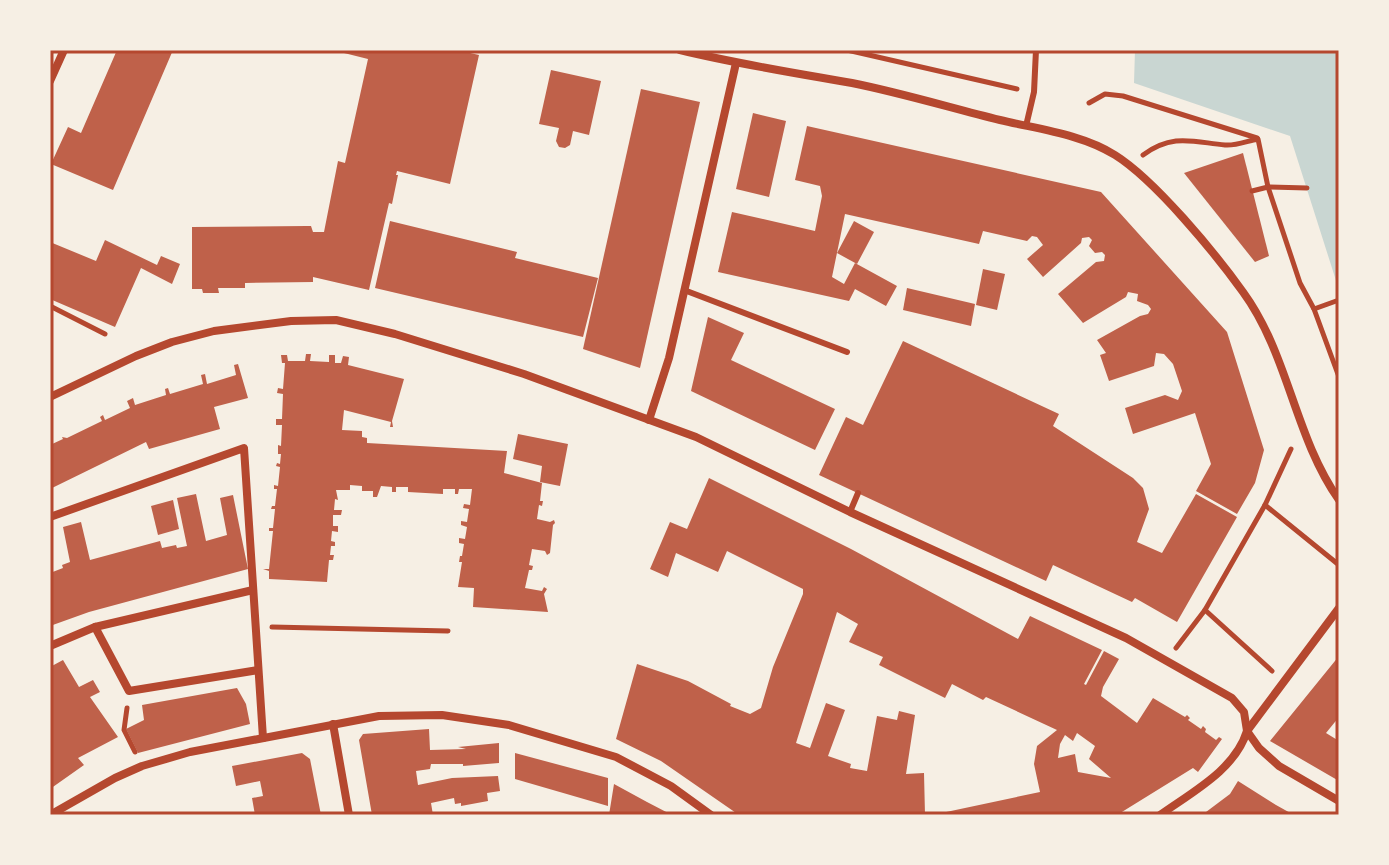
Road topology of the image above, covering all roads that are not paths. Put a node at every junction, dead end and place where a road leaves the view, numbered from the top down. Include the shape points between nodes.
1 (64, 50) edge
2 (680, 50) edge
3 (1036, 50) edge
4 (736, 63) junction
5 (50, 81) edge
6 (1026, 126) junction
7 (684, 290) junction
8 (847, 352) dead end
9 (50, 397) edge
10 (649, 420) junction
11 (858, 493) dead end
12 (1339, 500) edge
13 (850, 512) junction
14 (50, 517) edge
15 (253, 590) junction
16 (1339, 608) edge
17 (95, 627) junction
18 (50, 646) edge
19 (258, 670) junction
20 (333, 724) junction
21 (1247, 731) junction
22 (263, 738) junction
23 (1339, 801) edge
24 (50, 815) edge
25 (349, 815) edge
26 (711, 815) edge
27 (1160, 815) edge

1 - 5 street
2 - 4 street
3 - 6 lane
4 - 6 street via 856,84
4 - 7 street
6 - 12 street via 1093,145 1129,165 1243,292 1266,328 1303,432
7 - 8 lane
7 - 10 street
9 - 10 street via 172,342 214,331 336,320 510,370
10 - 13 street via 696,437
11 - 13 lane
13 - 21 street via 1126,638 1232,698 1244,712
14 - 15 street via 244,448
15 - 17 street
15 - 19 street
16 - 21 street
17 - 18 street
17 - 19 street via 129,691
19 - 22 street
20 - 22 street
20 - 25 street
20 - 26 street via 379,716 442,715 509,725 616,757
21 - 23 street via 1279,766
21 - 27 street via 1242,747 1215,776
22 - 24 street via 142,766

